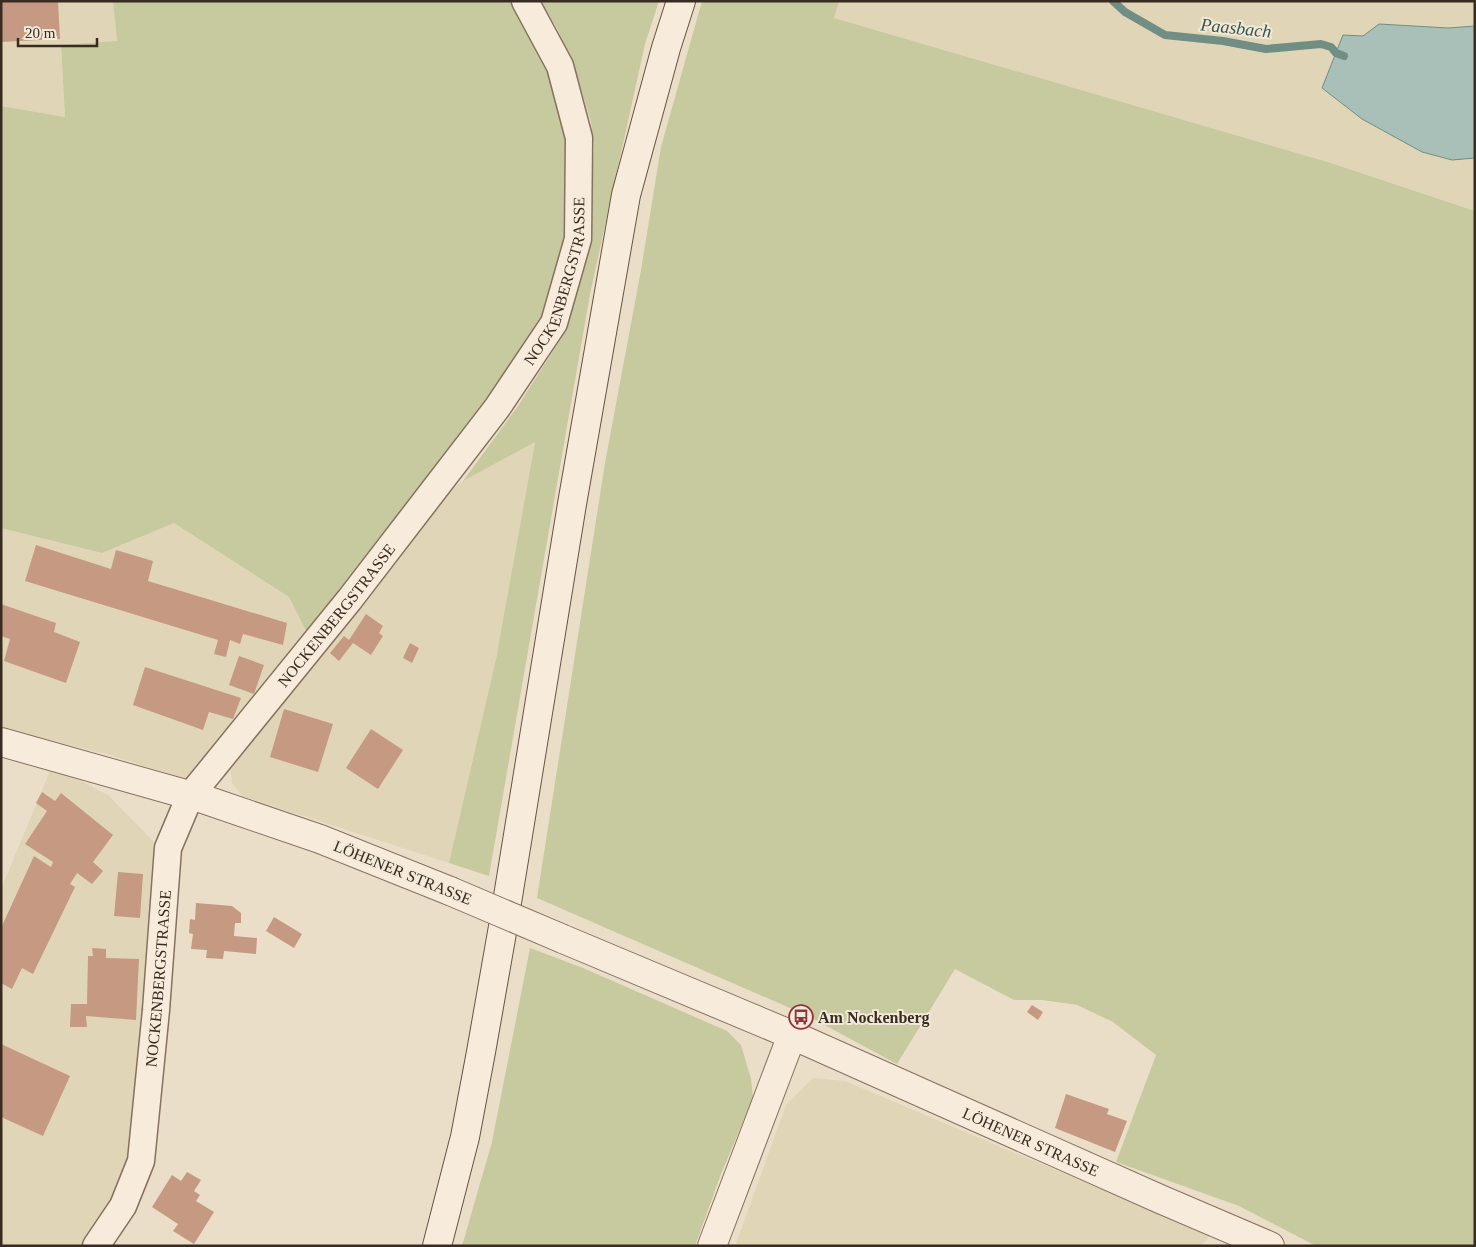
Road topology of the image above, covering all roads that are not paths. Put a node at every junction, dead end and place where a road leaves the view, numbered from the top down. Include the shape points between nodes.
1 (526, 1) edge
2 (682, 1) edge
3 (1, 742) edge
4 (190, 796) junction
5 (792, 1035) junction
6 (96, 1246) edge
7 (437, 1246) edge
8 (712, 1246) edge
9 (1270, 1246) edge

1 - 4 street, NOCKENBERGSTRASSE via 560,66 579,138 578,239 554,323 498,408 350,599
2 - 7 street via 626,195 493,987 465,1137
3 - 4 street, LÖHENER STRASSE
4 - 5 street, LÖHENER STRASSE, bridge via 320,839
4 - 6 street, NOCKENBERGSTRASSE via 168,848 141,1161 123,1206
5 - 8 street
5 - 9 street, LÖHENER STRASSE

